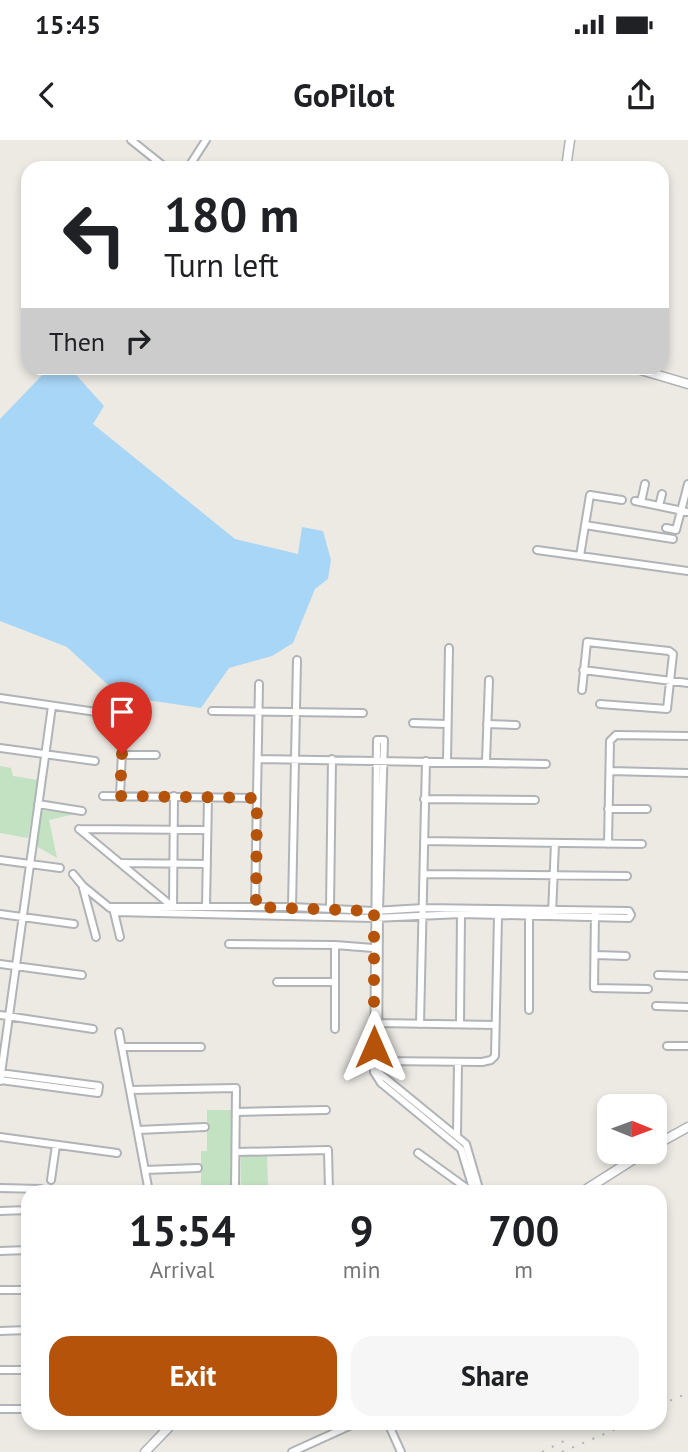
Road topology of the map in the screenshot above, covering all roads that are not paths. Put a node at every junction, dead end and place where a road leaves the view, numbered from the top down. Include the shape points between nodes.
1 (131, 140) edge
2 (206, 140) edge
3 (570, 140) edge
4 (157, 161) edge
5 (192, 161) edge
6 (567, 161) edge
7 (658, 375) edge
8 (688, 384) edge
9 (645, 484) dead end
10 (688, 484) edge
11 (662, 494) dead end
12 (622, 500) dead end
13 (660, 506) junction
14 (685, 511) edge
15 (585, 525) junction
16 (666, 528) dead end
17 (673, 539) dead end
18 (537, 550) dead end
19 (580, 556) junction
20 (688, 571) edge
21 (449, 648) dead end
22 (297, 660) dead end
23 (583, 670) junction
24 (489, 680) dead end
25 (671, 681) junction
26 (688, 683) edge
27 (259, 684) dead end
28 (582, 690) dead end
29 (0, 698) edge
30 (600, 704) dead end
31 (52, 706) junction
32 (212, 711) dead end
33 (258, 711) junction
34 (296, 712) junction
35 (363, 713) dead end
36 (110, 715) dead end
37 (413, 723) dead end
38 (447, 724) junction
39 (487, 724) junction
40 (516, 725) dead end
41 (123, 727) dead end
42 (688, 736) edge
43 (0, 748) edge
44 (46, 754) junction
45 (122, 754) junction
46 (156, 755) dead end
47 (258, 759) junction
48 (380, 759) junction
49 (295, 760) junction
50 (332, 760) junction
51 (95, 761) dead end
52 (426, 761) junction
53 (447, 761) junction
54 (486, 761) junction
55 (547, 764) dead end
56 (610, 771) junction
57 (688, 773) edge
58 (103, 796) dead end
59 (120, 796) junction
60 (174, 796) junction
61 (208, 796) junction
62 (257, 798) junction
63 (424, 799) junction
64 (535, 800) dead end
65 (38, 804) junction
66 (608, 808) junction
67 (647, 809) dead end
68 (82, 811) dead end
69 (174, 830) junction
70 (207, 830) junction
71 (424, 841) junction
72 (555, 843) junction
73 (608, 844) junction
74 (642, 844) dead end
75 (0, 860) edge
76 (120, 863) junction
77 (174, 863) junction
78 (30, 864) junction
79 (207, 864) junction
80 (60, 867) dead end
81 (73, 874) dead end
82 (424, 874) junction
83 (553, 876) junction
84 (627, 876) dead end
85 (83, 886) junction
86 (173, 907) junction
87 (206, 907) junction
88 (256, 907) junction
89 (292, 907) junction
90 (331, 908) junction
91 (112, 910) junction
92 (423, 911) junction
93 (0, 914) edge
94 (377, 914) junction
95 (461, 914) junction
96 (552, 914) junction
97 (498, 916) junction
98 (529, 916) junction
99 (23, 917) junction
100 (74, 924) dead end
101 (96, 937) dead end
102 (120, 937) dead end
103 (229, 944) dead end
104 (335, 945) junction
105 (373, 948) junction
106 (596, 955) junction
107 (626, 956) dead end
108 (0, 964) edge
109 (16, 966) junction
110 (82, 975) dead end
111 (658, 975) dead end
112 (688, 976) edge
113 (276, 982) dead end
114 (335, 982) junction
115 (648, 989) dead end
116 (656, 1006) dead end
117 (688, 1007) edge
118 (529, 1010) dead end
119 (0, 1015) edge
120 (9, 1016) junction
121 (378, 1023) junction
122 (420, 1024) junction
123 (460, 1024) junction
124 (495, 1025) junction
125 (93, 1028) dead end
126 (335, 1029) dead end
127 (119, 1032) dead end
128 (667, 1046) dead end
129 (688, 1046) edge
130 (122, 1047) junction
131 (201, 1047) dead end
132 (378, 1061) junction
133 (458, 1062) junction
134 (0, 1078) edge
135 (130, 1090) junction
136 (326, 1110) dead end
137 (236, 1112) junction
138 (688, 1126) edge
139 (205, 1127) dead end
140 (138, 1130) junction
141 (457, 1134) junction
142 (0, 1137) edge
143 (667, 1138) edge
144 (56, 1145) junction
145 (237, 1152) junction
146 (117, 1153) dead end
147 (418, 1153) dead end
148 (626, 1164) edge
149 (198, 1168) dead end
150 (145, 1170) junction
151 (51, 1180) dead end
152 (148, 1185) edge
153 (235, 1185) edge
154 (329, 1185) edge
155 (465, 1185) edge
156 (473, 1185) edge
157 (474, 1185) edge
158 (593, 1185) edge
159 (0, 1188) edge
160 (21, 1189) edge
161 (21, 1210) edge
162 (0, 1211) edge
163 (21, 1250) edge
164 (0, 1251) edge
165 (0, 1290) edge
166 (21, 1290) edge
167 (21, 1330) edge
168 (0, 1331) edge
169 (0, 1370) edge
170 (21, 1370) edge
171 (0, 1409) edge
172 (21, 1409) edge
173 (166, 1430) edge
174 (341, 1430) edge
175 (390, 1430) edge
176 (145, 1452) edge
177 (292, 1452) edge
178 (401, 1452) edge

1 - 4 street
2 - 5 street
3 - 6 main road
7 - 8 main road
9 - 13 street via 638,501
10 - 14 street
11 - 13 street
12 - 15 street via 590,495
13 - 14 street
14 - 16 street via 677,530
15 - 17 street
15 - 19 street
18 - 19 street
19 - 20 street
21 - 38 street
22 - 34 street
23 - 25 street
23 - 25 street via 587,642 630,646 671,652
23 - 28 street
24 - 39 street
25 - 26 street
25 - 30 street via 664,710
27 - 33 street
29 - 31 street
31 - 36 street
31 - 44 street
32 - 33 street
33 - 34 street
33 - 47 street
34 - 35 street
34 - 49 street
37 - 38 street
38 - 53 street
39 - 40 street
39 - 54 street
41 - 45 street
42 - 56 street via 616,735 610,741
43 - 44 street
44 - 51 street
44 - 65 street
45 - 46 street
45 - 59 street
47 - 49 street
47 - 62 street
48 - 50 street
48 - 52 street
48 - 94 street
49 - 50 street
49 - 89 street
50 - 90 street
52 - 53 street
52 - 63 street
53 - 54 street
54 - 55 street
56 - 57 street
56 - 66 street
58 - 59 street
59 - 60 street
60 - 61 street
60 - 69 street
61 - 62 street
61 - 70 street
62 - 88 street
63 - 64 street
63 - 71 street
65 - 68 street
65 - 78 street
66 - 67 street
66 - 73 street
69 - 70 street
69 - 76 street via 79,829
69 - 77 street
70 - 79 street
71 - 72 street
71 - 82 street
72 - 73 street
72 - 83 street
73 - 74 street
75 - 78 street
76 - 77 street
76 - 86 street
77 - 79 street
77 - 86 street
78 - 80 street
78 - 99 street
79 - 87 street
81 - 85 street
82 - 83 street
82 - 92 street
83 - 84 street
83 - 96 street
85 - 91 street
85 - 101 street
86 - 87 street
86 - 91 street
87 - 88 street
88 - 89 street
89 - 90 street
90 - 94 street
91 - 94 street
91 - 102 street
92 - 94 street
92 - 95 street
92 - 96 street
92 - 122 street
93 - 99 street
94 - 105 street
94 - 121 street
95 - 97 street
95 - 123 street
96 - 98 street
96 - 106 street via 595,914
97 - 98 street
97 - 124 street
98 - 118 street
99 - 100 street
99 - 109 street
103 - 104 street
104 - 105 street
104 - 114 street
105 - 156 street via 375,1077 461,1149
106 - 107 street
106 - 115 street via 594,988
108 - 109 street
109 - 110 street
109 - 120 street
111 - 112 street
113 - 114 street
114 - 126 street
116 - 117 street
119 - 120 street
120 - 125 street
120 - 134 street
121 - 122 street
121 - 132 street
122 - 123 street
123 - 124 street
124 - 133 street via 495,1056
127 - 130 street
128 - 129 street
130 - 131 street
130 - 135 street
132 - 133 street
132 - 141 street via 378,1072
133 - 141 street
134 - 134 street via 99,1086 98,1093
135 - 137 street via 236,1088
135 - 140 street
136 - 137 street
137 - 145 street
138 - 143 main road
139 - 140 street
140 - 150 street
141 - 157 street via 466,1144
142 - 144 street
144 - 146 street
144 - 151 street
145 - 153 street
145 - 154 street via 328,1150
147 - 155 street
148 - 158 main road
149 - 150 street
150 - 152 street
159 - 160 street
161 - 162 street
163 - 164 street
165 - 166 street
167 - 168 street
169 - 170 street
171 - 172 street
173 - 176 main road
174 - 177 street
175 - 178 street

